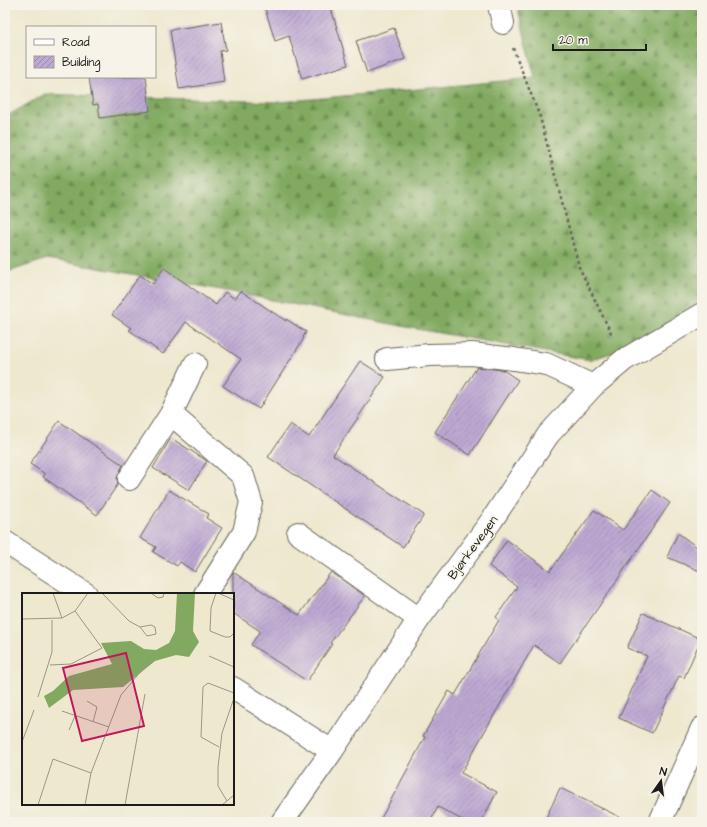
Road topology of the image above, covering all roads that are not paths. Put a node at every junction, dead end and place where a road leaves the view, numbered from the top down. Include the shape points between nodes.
1 (702, 314) edge
2 (387, 360) dead end
3 (195, 364) dead end
4 (593, 386) junction
5 (170, 414) junction
6 (129, 480) dead end
7 (298, 533) dead end
8 (5, 542) edge
9 (84, 593) edge
10 (206, 593) edge
11 (420, 619) junction
12 (234, 689) edge
13 (702, 728) edge
14 (332, 751) junction
15 (282, 822) edge
16 (660, 822) edge

1 - 4 street, Bjørkevegen via 624,360
2 - 4 street via 429,355 472,354 507,358 546,364
3 - 5 street
4 - 11 street, Bjørkevegen via 548,435 492,520
5 - 6 street
5 - 10 street via 243,476 251,502 244,532
7 - 11 street
8 - 9 street
11 - 14 street, Bjørkevegen
12 - 14 street
13 - 16 street
14 - 15 street, Bjørkevegen

